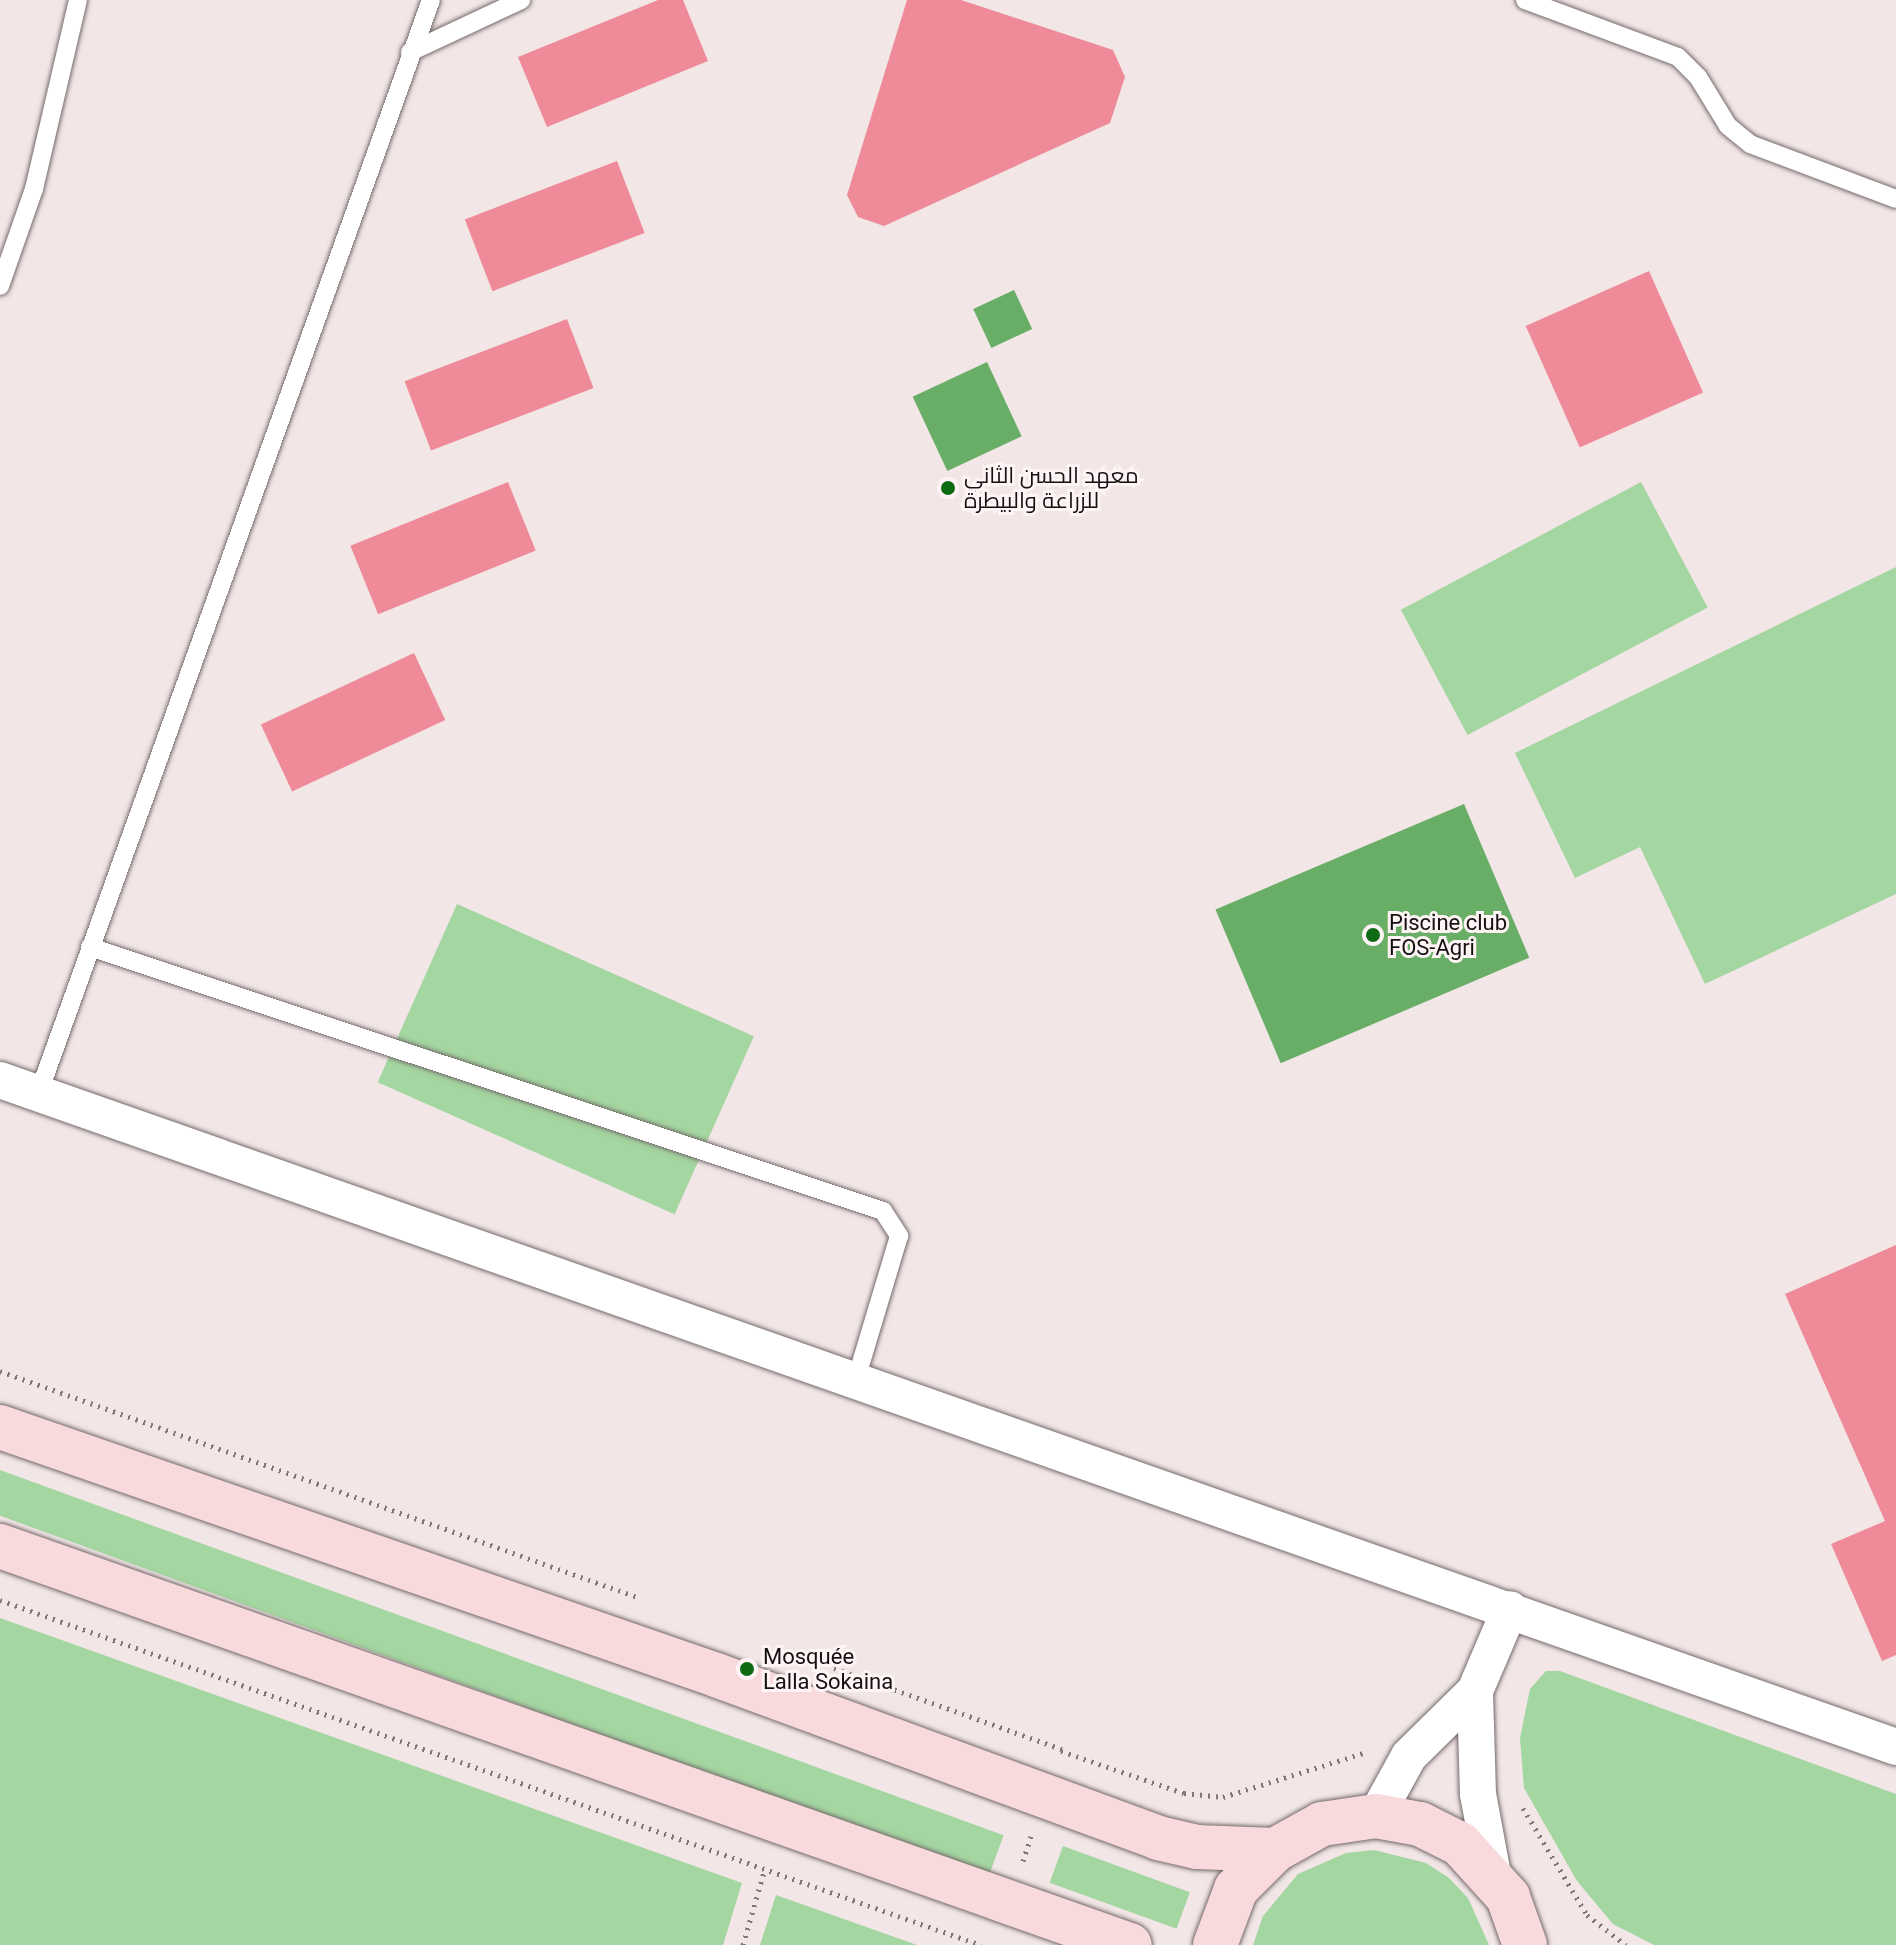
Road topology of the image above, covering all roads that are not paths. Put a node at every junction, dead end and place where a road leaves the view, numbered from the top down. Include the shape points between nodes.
1 (78, 0) edge
2 (431, 0) edge
3 (521, 0) edge
4 (1525, 0) edge
5 (410, 52) junction
6 (1896, 199) edge
7 (0, 286) edge
8 (90, 947) junction
9 (0, 1080) edge
10 (38, 1095) junction
11 (856, 1379) junction
12 (0, 1427) edge
13 (0, 1546) edge
14 (1510, 1609) junction
15 (1475, 1691) junction
16 (1896, 1747) edge
17 (1376, 1816) junction
18 (1275, 1850) junction
19 (1493, 1875) junction
20 (1070, 1932) edge
21 (1130, 1945) edge
22 (1215, 1945) edge
23 (1525, 1945) edge

1 - 7 lane via 34,189
2 - 5 lane
3 - 5 lane
4 - 6 lane via 1678,57 1698,77 1728,126 1750,144
5 - 8 lane
8 - 10 lane
8 - 11 lane via 883,1211 899,1236
9 - 10 street
10 - 11 street
11 - 14 street
12 - 18 main road via 716,1675 1118,1825 1197,1847
13 - 20 main road
14 - 15 street
14 - 16 street
15 - 17 street via 1409,1756
15 - 19 street via 1478,1794
17 - 18 main road via 1322,1824
17 - 19 main road via 1420,1824 1460,1844
18 - 22 main road via 1236,1889
19 - 23 main road via 1519,1921
20 - 21 main road

